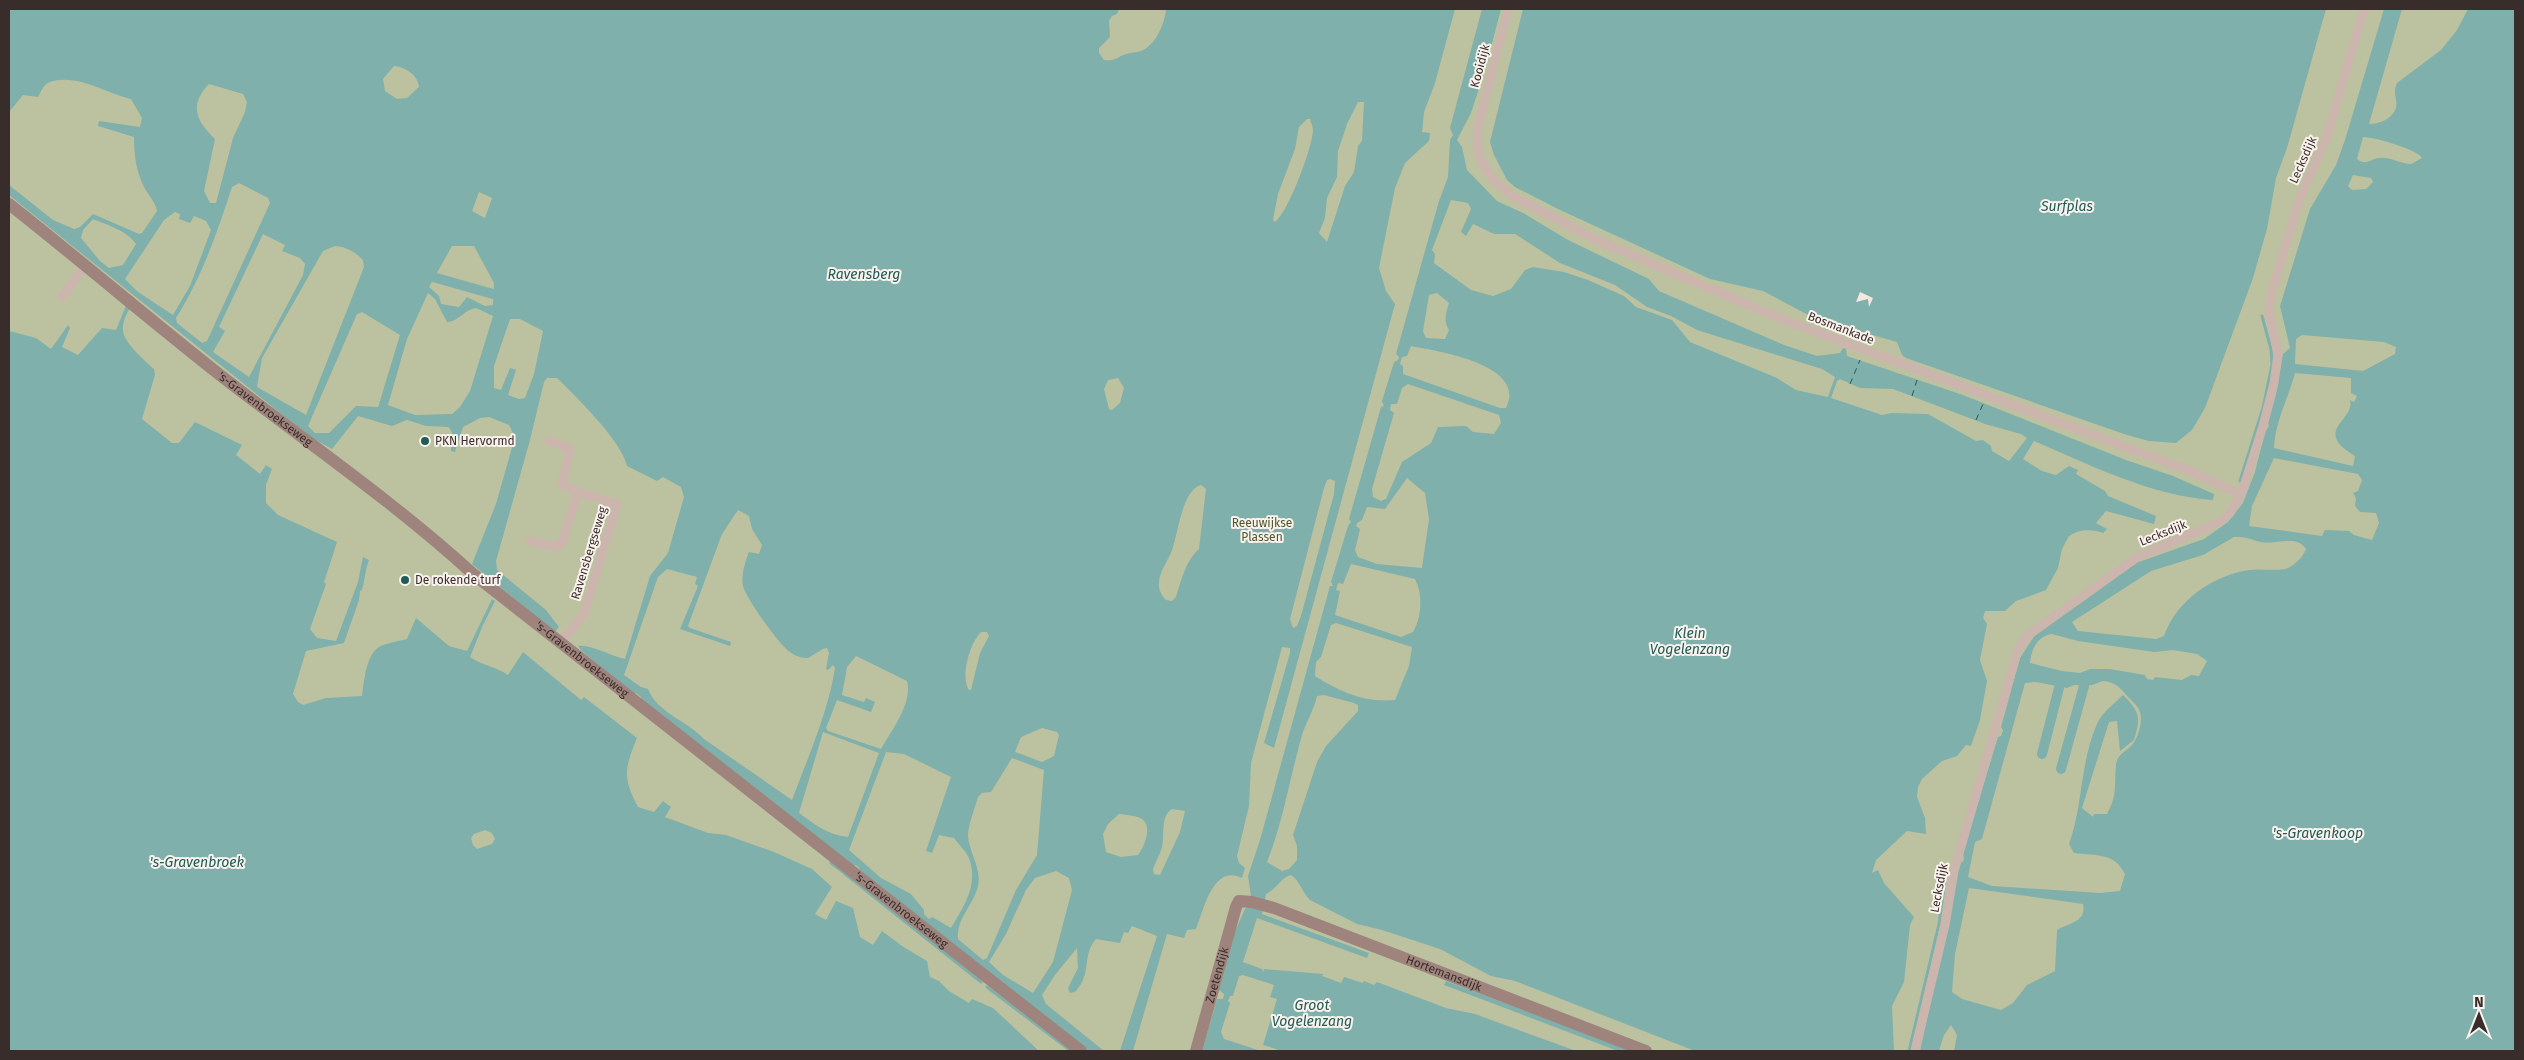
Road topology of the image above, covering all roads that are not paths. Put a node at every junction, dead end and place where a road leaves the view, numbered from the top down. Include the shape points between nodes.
1 (1508, 9) edge
2 (2364, 9) edge
3 (1477, 130) joint
4 (9, 204) edge
5 (85, 266) junction
6 (62, 297) dead end
7 (549, 441) dead end
8 (578, 492) junction
9 (2241, 495) junction
10 (530, 541) dead end
11 (561, 642) junction
12 (1250, 902) joint
13 (1081, 1051) edge
14 (1196, 1051) edge
15 (1646, 1051) edge
16 (1915, 1051) edge

1 - 3 street, Kooidijk
2 - 9 street, Lecksdijk via 2326,139 2299,200 2271,294 2269,312 2278,346 2278,362 2263,426
3 - 9 street, Bosmankade via 1478,151 1495,182 1514,197 1599,241 1810,330 2193,472
4 - 5 street, 's-Gravenbroekseweg
5 - 6 street
5 - 11 street, 's-Gravenbroekseweg via 220,374 368,485 472,573
7 - 8 street, Ravensbergseweg via 570,449 562,484
8 - 10 street via 562,542 557,547
8 - 11 street, Ravensbergseweg via 617,504 584,614
9 - 16 street, Lecksdijk via 2221,521 2136,558 2027,636 2018,649 1954,871
11 - 13 street, 's-Gravenbroekseweg
12 - 14 street, Zoetendijk
12 - 15 street, Hortemansdijk

